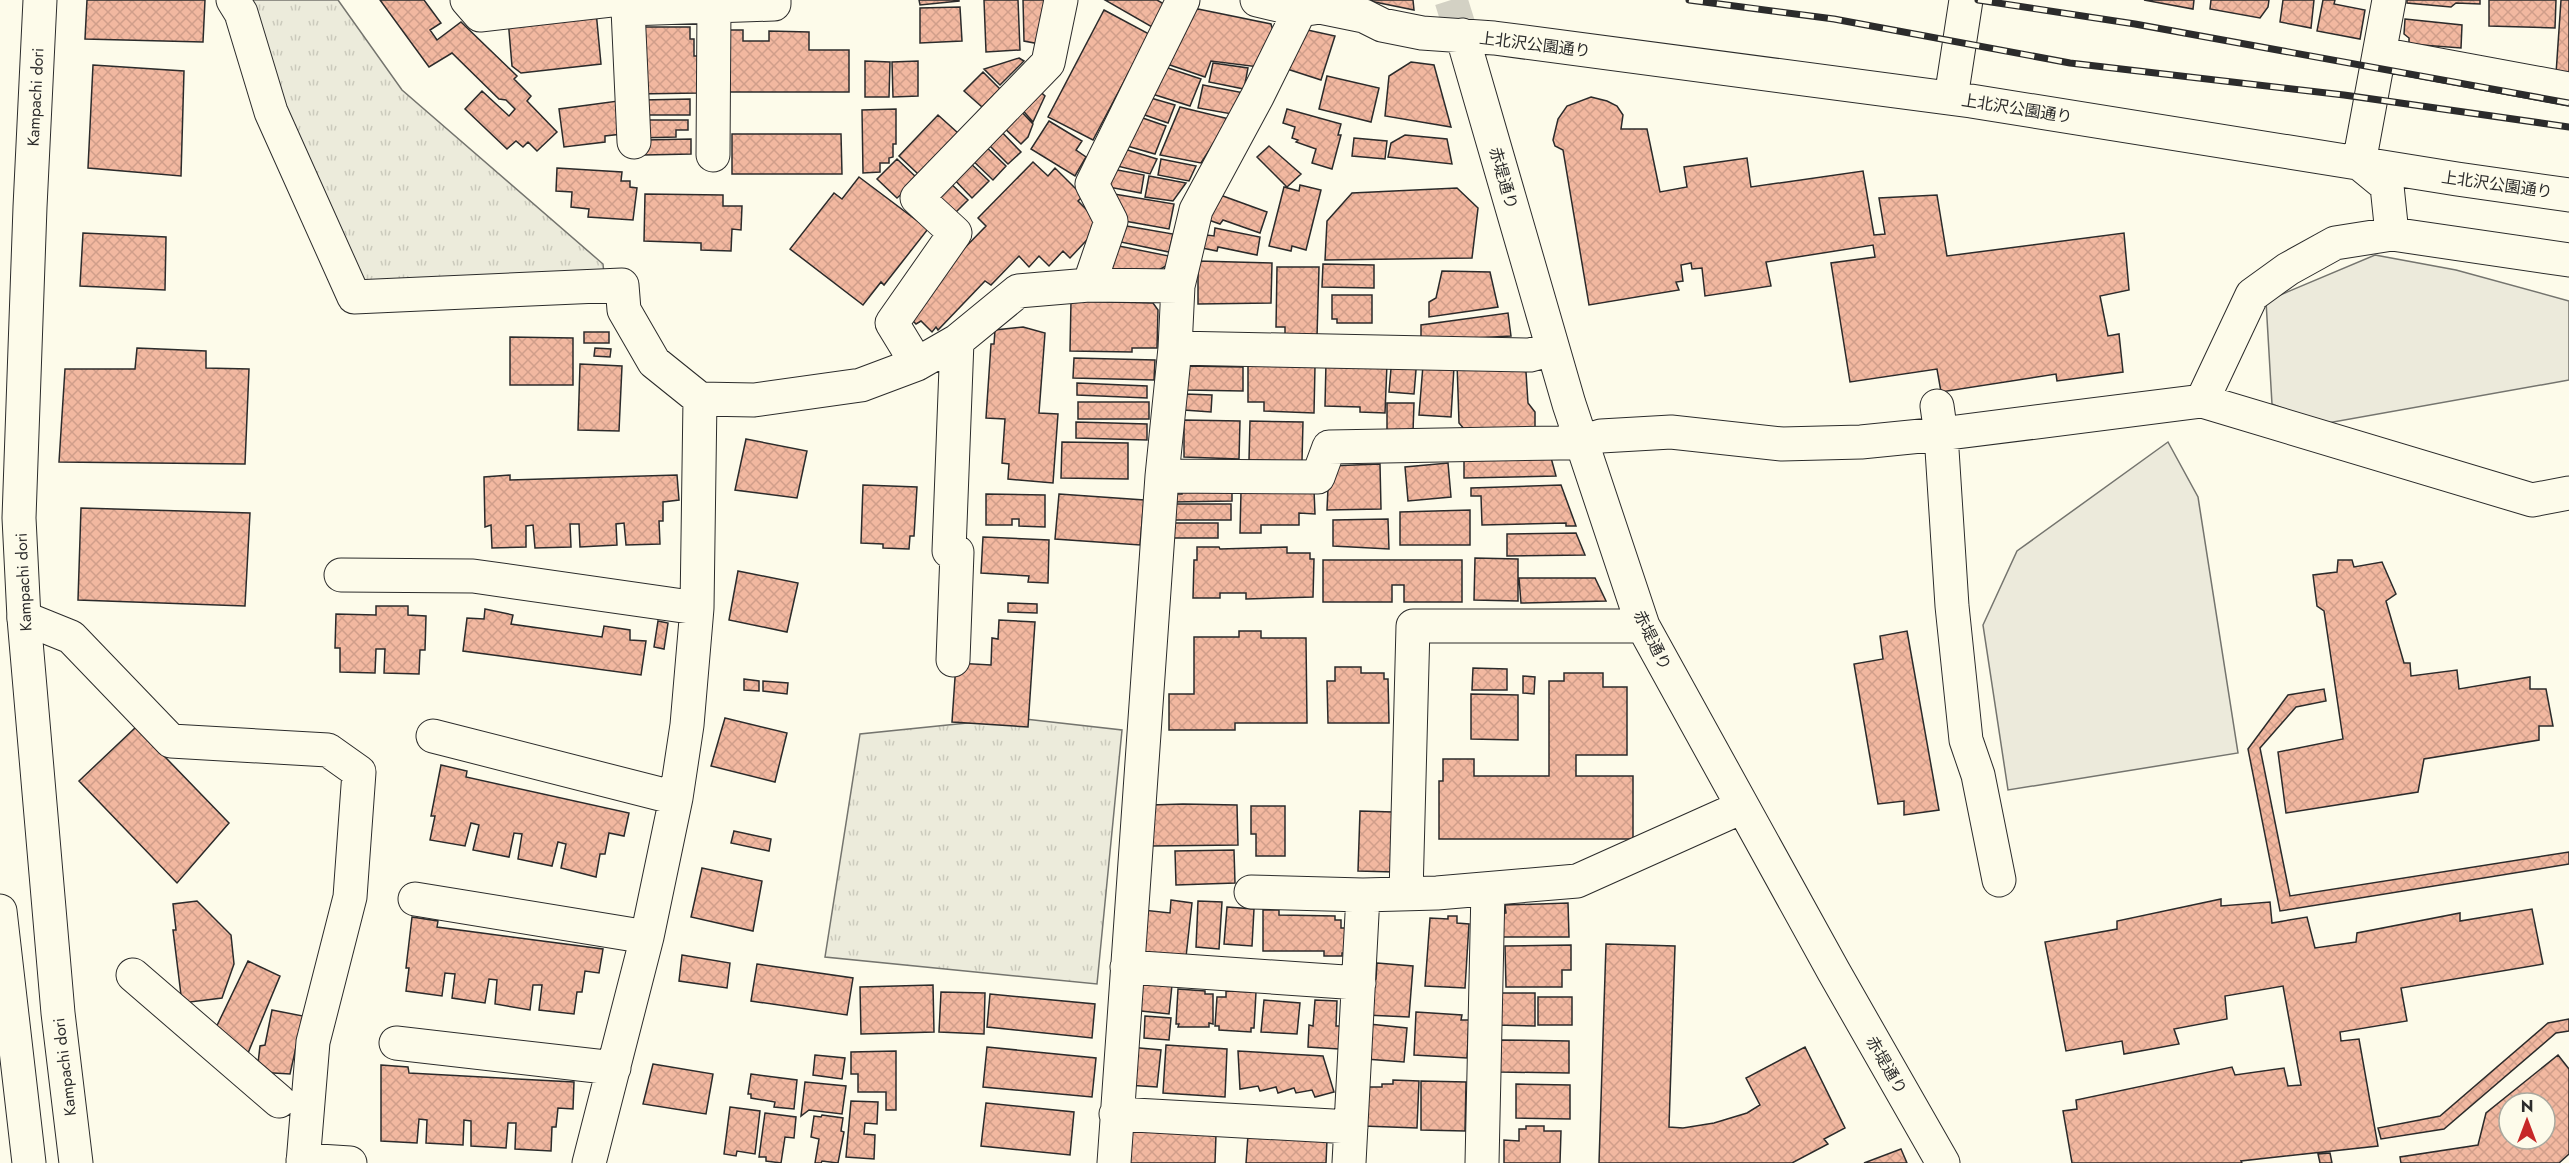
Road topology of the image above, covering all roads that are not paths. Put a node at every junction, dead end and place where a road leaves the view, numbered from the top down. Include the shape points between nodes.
1 (40, 0) edge
2 (233, 0) edge
3 (467, 0) edge
4 (774, 0) edge
5 (1060, 0) edge
6 (1183, 0) edge
7 (1257, 0) edge
8 (1966, 0) edge
9 (2388, 0) edge
10 (622, 3) edge
11 (714, 6) junction
12 (1300, 10) junction
13 (1462, 35) junction
14 (2380, 54) junction
15 (2569, 89) edge
16 (1951, 98) junction
17 (634, 142) dead end
18 (713, 155) dead end
19 (2360, 163) junction
20 (2569, 195) edge
21 (2392, 234) junction
22 (2569, 260) edge
23 (1089, 285) junction
24 (1178, 286) junction
25 (957, 341) junction
26 (1175, 348) junction
27 (1552, 349) junction
28 (917, 364) junction
29 (700, 399) junction
30 (2202, 401) junction
31 (1939, 420) junction
32 (1582, 442) junction
33 (1162, 476) junction
34 (2569, 493) edge
35 (341, 575) dead end
36 (697, 608) junction
37 (24, 618) junction
38 (1643, 626) junction
39 (953, 660) dead end
40 (433, 736) dead end
41 (676, 798) junction
42 (1742, 807) junction
43 (1999, 880) dead end
44 (1488, 889) junction
45 (1251, 892) dead end
46 (1406, 894) junction
47 (1363, 896) junction
48 (415, 899) dead end
49 (0, 911) edge
50 (647, 937) junction
51 (1127, 966) junction
52 (133, 975) dead end
53 (1359, 983) junction
54 (396, 1042) dead end
55 (614, 1068) junction
56 (279, 1101) dead end
57 (1116, 1114) junction
58 (1351, 1127) junction
59 (303, 1162) edge
60 (29, 1163) edge
61 (76, 1163) edge
62 (350, 1163) edge
63 (589, 1163) edge
64 (1114, 1163) edge
65 (1349, 1163) edge
66 (1482, 1163) edge
67 (1943, 1163) edge

1 - 37 street, Kampachi dori via 19,518
2 - 29 street via 241,14 271,112 354,297 622,285 624,310 654,362
3 - 10 street via 480,15
4 - 11 street via 774,4
5 - 28 street via 1048,63 917,198 955,233 892,324
6 - 23 street via 1092,183 1112,221
7 - 12 street, 上北沢公園通り
8 - 16 street
9 - 14 street
10 - 11 street
10 - 17 street
11 - 18 street
12 - 13 street, 上北沢公園通り via 1320,7 1422,33
12 - 24 street via 1196,210
13 - 16 street, 上北沢公園通り
13 - 27 street, 赤堤通り
14 - 15 street
14 - 19 street
16 - 19 street, 上北沢公園通り
19 - 20 street, 上北沢公園通り
19 - 21 street via 2387,186
21 - 22 street
21 - 30 street via 2335,243 2252,295
23 - 24 street
23 - 25 street via 1018,291
24 - 26 street
25 - 28 street
25 - 39 street via 949,551 957,552
26 - 27 street via 1530,355
26 - 33 street
27 - 32 street, 赤堤通り
28 - 29 street via 861,385 754,400
29 - 36 street
30 - 31 street
30 - 34 street via 2532,500
31 - 32 street via 1861,442 1782,444 1671,432 1601,436
31 - 43 street via 1966,740 1978,775
32 - 33 street via 1329,447 1318,477
32 - 38 street, 赤堤通り
33 - 51 street
35 - 36 street via 473,576
36 - 41 street
37 - 59 street via 71,637 171,741 328,750 359,772 350,897 313,1042
37 - 61 street, Kampachi dori via 58,1013
38 - 42 street, 赤堤通り
38 - 46 street via 1413,626
40 - 41 street
41 - 50 street
42 - 44 street via 1577,881
42 - 67 street, 赤堤通り
44 - 46 street
44 - 66 street
45 - 47 street
46 - 47 street
47 - 53 street
48 - 50 street
49 - 60 street
50 - 55 street
51 - 53 street
51 - 57 street
52 - 56 street
53 - 58 street
54 - 55 street
55 - 63 street
57 - 58 street
57 - 64 street
58 - 65 street
59 - 62 street

